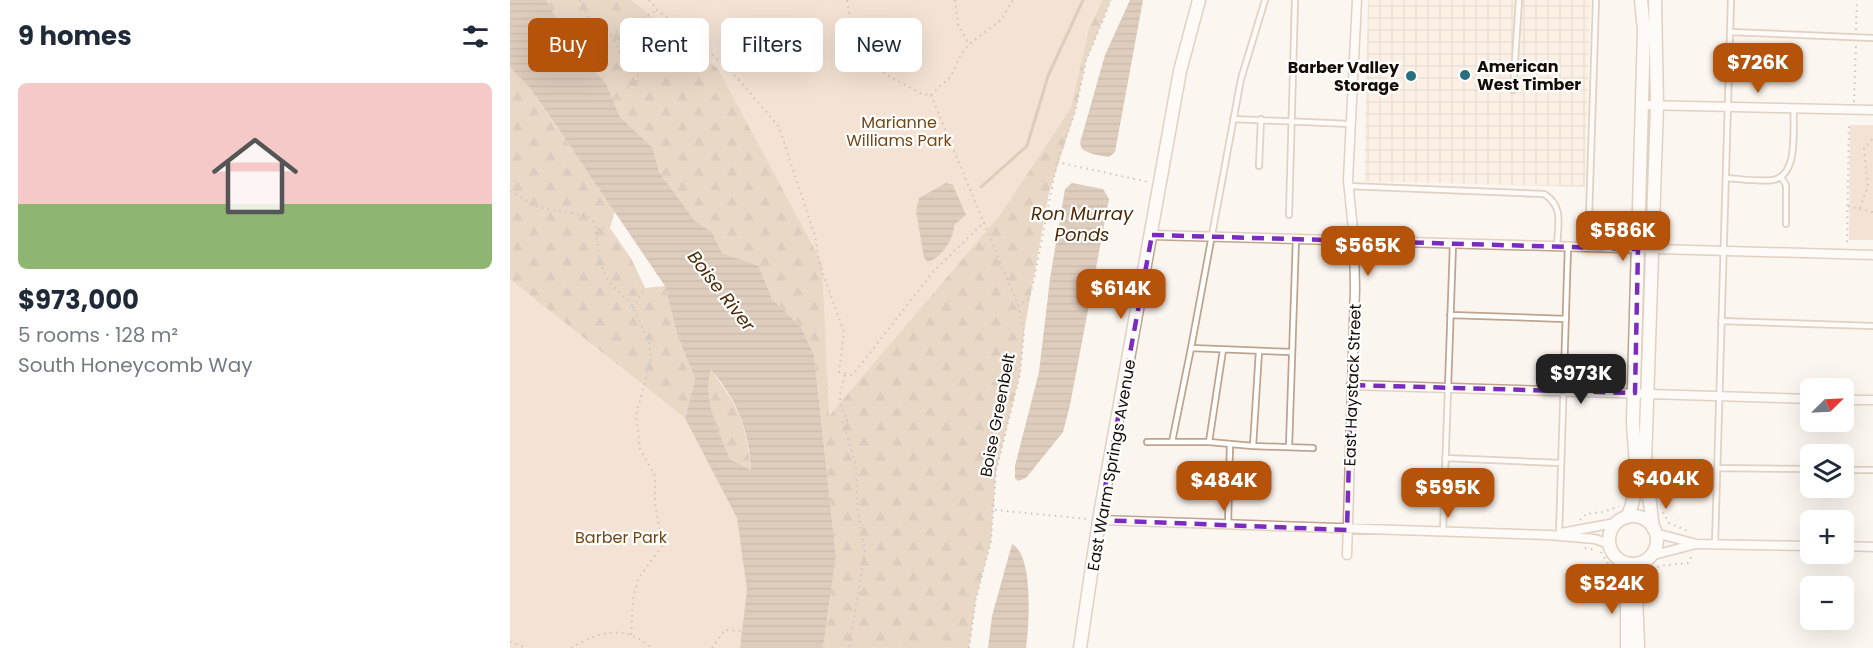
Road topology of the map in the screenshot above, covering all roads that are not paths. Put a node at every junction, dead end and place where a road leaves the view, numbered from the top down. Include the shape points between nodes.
1 (1199, 0) edge
2 (1264, 0) edge
3 (1294, 0) edge
4 (1357, 0) edge
5 (1519, 0) edge
6 (1596, 0) edge
7 (1641, 0) edge
8 (1655, 0) edge
9 (1731, 0) edge
10 (1730, 32) junction
11 (1873, 38) edge
12 (1513, 90) dead end
13 (1642, 105) junction
14 (1657, 105) junction
15 (1728, 107) junction
16 (1794, 108) junction
17 (1873, 110) edge
18 (1233, 119) junction
19 (1261, 119) junction
20 (1292, 120) junction
21 (1350, 124) junction
22 (1259, 166) dead end
23 (1781, 177) junction
24 (1726, 178) junction
25 (1348, 186) junction
26 (1289, 215) dead end
27 (1786, 224) dead end
28 (1152, 235) junction
29 (1210, 236) junction
30 (1296, 238) junction
31 (1354, 239) junction
32 (1453, 243) junction
33 (1557, 246) junction
34 (1568, 246) junction
35 (1588, 247) junction
36 (1638, 249) junction
37 (1651, 249) junction
38 (1724, 251) junction
39 (1873, 255) edge
40 (1450, 315) junction
41 (1566, 319) junction
42 (1721, 321) junction
43 (1873, 326) edge
44 (1191, 348) junction
45 (1223, 350) junction
46 (1259, 351) junction
47 (1292, 352) junction
48 (1351, 385) junction
49 (1448, 388) junction
50 (1563, 391) junction
51 (1641, 394) junction
52 (1719, 397) junction
53 (1800, 399) edge
54 (1854, 400) edge
55 (1873, 400) edge
56 (1147, 442) dead end
57 (1172, 442) junction
58 (1209, 442) junction
59 (1230, 444) junction
60 (1253, 446) junction
61 (1289, 447) junction
62 (1313, 448) dead end
63 (1445, 458) junction
64 (1561, 463) junction
65 (1717, 468) junction
66 (1800, 469) edge
67 (1854, 470) edge
68 (1873, 470) edge
69 (1627, 517) junction
70 (1099, 520) junction
71 (1615, 524) junction
72 (1228, 525) junction
73 (1347, 530) junction
74 (1654, 530) junction
75 (1443, 532) junction
76 (1559, 534) junction
77 (1549, 535) junction
78 (1609, 543) junction
79 (1697, 544) junction
80 (1715, 544) junction
81 (1800, 546) edge
82 (1854, 546) edge
83 (1873, 547) edge
84 (1347, 555) dead end
85 (1647, 559) junction
86 (1621, 561) junction
87 (1080, 648) edge
88 (1627, 648) edge
89 (1638, 648) edge

1 - 28 street, East Warm Springs Avenue via 1180,71
2 - 18 lane
3 - 20 lane
4 - 21 street, East Haystack Street
5 - 12 lane
6 - 35 lane
7 - 13 street
8 - 14 street
9 - 10 lane
10 - 11 lane
10 - 15 lane
13 - 14 street
13 - 36 street
14 - 15 street
14 - 37 street
15 - 16 street
15 - 24 lane
16 - 17 street
16 - 23 lane via 1791,163
18 - 19 lane
18 - 29 lane
19 - 20 lane
19 - 22 lane
20 - 21 lane
20 - 26 lane
21 - 25 street, East Haystack Street
23 - 24 lane
23 - 27 lane via 1786,185
24 - 38 lane
25 - 31 street, East Haystack Street
25 - 33 lane via 1544,194 1554,200 1559,210
28 - 29 street
28 - 70 street, East Warm Springs Avenue
29 - 30 street
29 - 44 lane
30 - 31 street
30 - 47 lane
31 - 32 street
31 - 48 street, East Haystack Street
32 - 33 street
32 - 40 lane
33 - 34 street
34 - 35 street
34 - 41 lane
35 - 36 street
36 - 37 street
36 - 51 street
37 - 38 street
37 - 51 street
38 - 39 street
38 - 42 lane
40 - 41 lane
40 - 49 lane
41 - 50 lane
42 - 43 lane
42 - 52 lane
44 - 45 lane
44 - 57 lane
45 - 46 lane
45 - 58 lane
46 - 47 lane
46 - 60 lane
47 - 61 lane
48 - 49 street
48 - 73 street, East Haystack Street
49 - 50 street
49 - 63 lane
50 - 51 street
50 - 64 lane
51 - 52 street
51 - 69 street via 1635,495
51 - 74 street
52 - 53 street
52 - 65 lane
54 - 55 street
56 - 57 lane
57 - 58 lane
58 - 59 lane
59 - 60 lane
59 - 72 lane
60 - 61 lane
61 - 62 lane
63 - 64 lane
63 - 75 lane
64 - 76 lane
65 - 66 lane
65 - 80 lane
67 - 68 lane
69 - 71 street
69 - 74 street via 1640,517
70 - 72 street
70 - 87 street, East Warm Springs Avenue
71 - 76 street
71 - 78 street
72 - 73 street
73 - 75 street
73 - 84 street, East Haystack Street
74 - 79 street
74 - 85 street via 1656,545
75 - 77 street
76 - 77 street
77 - 78 street
78 - 86 street
79 - 80 street
79 - 85 street
80 - 81 street
82 - 83 street
85 - 86 street via 1636,564
85 - 89 street via 1637,577
86 - 88 street via 1627,601

